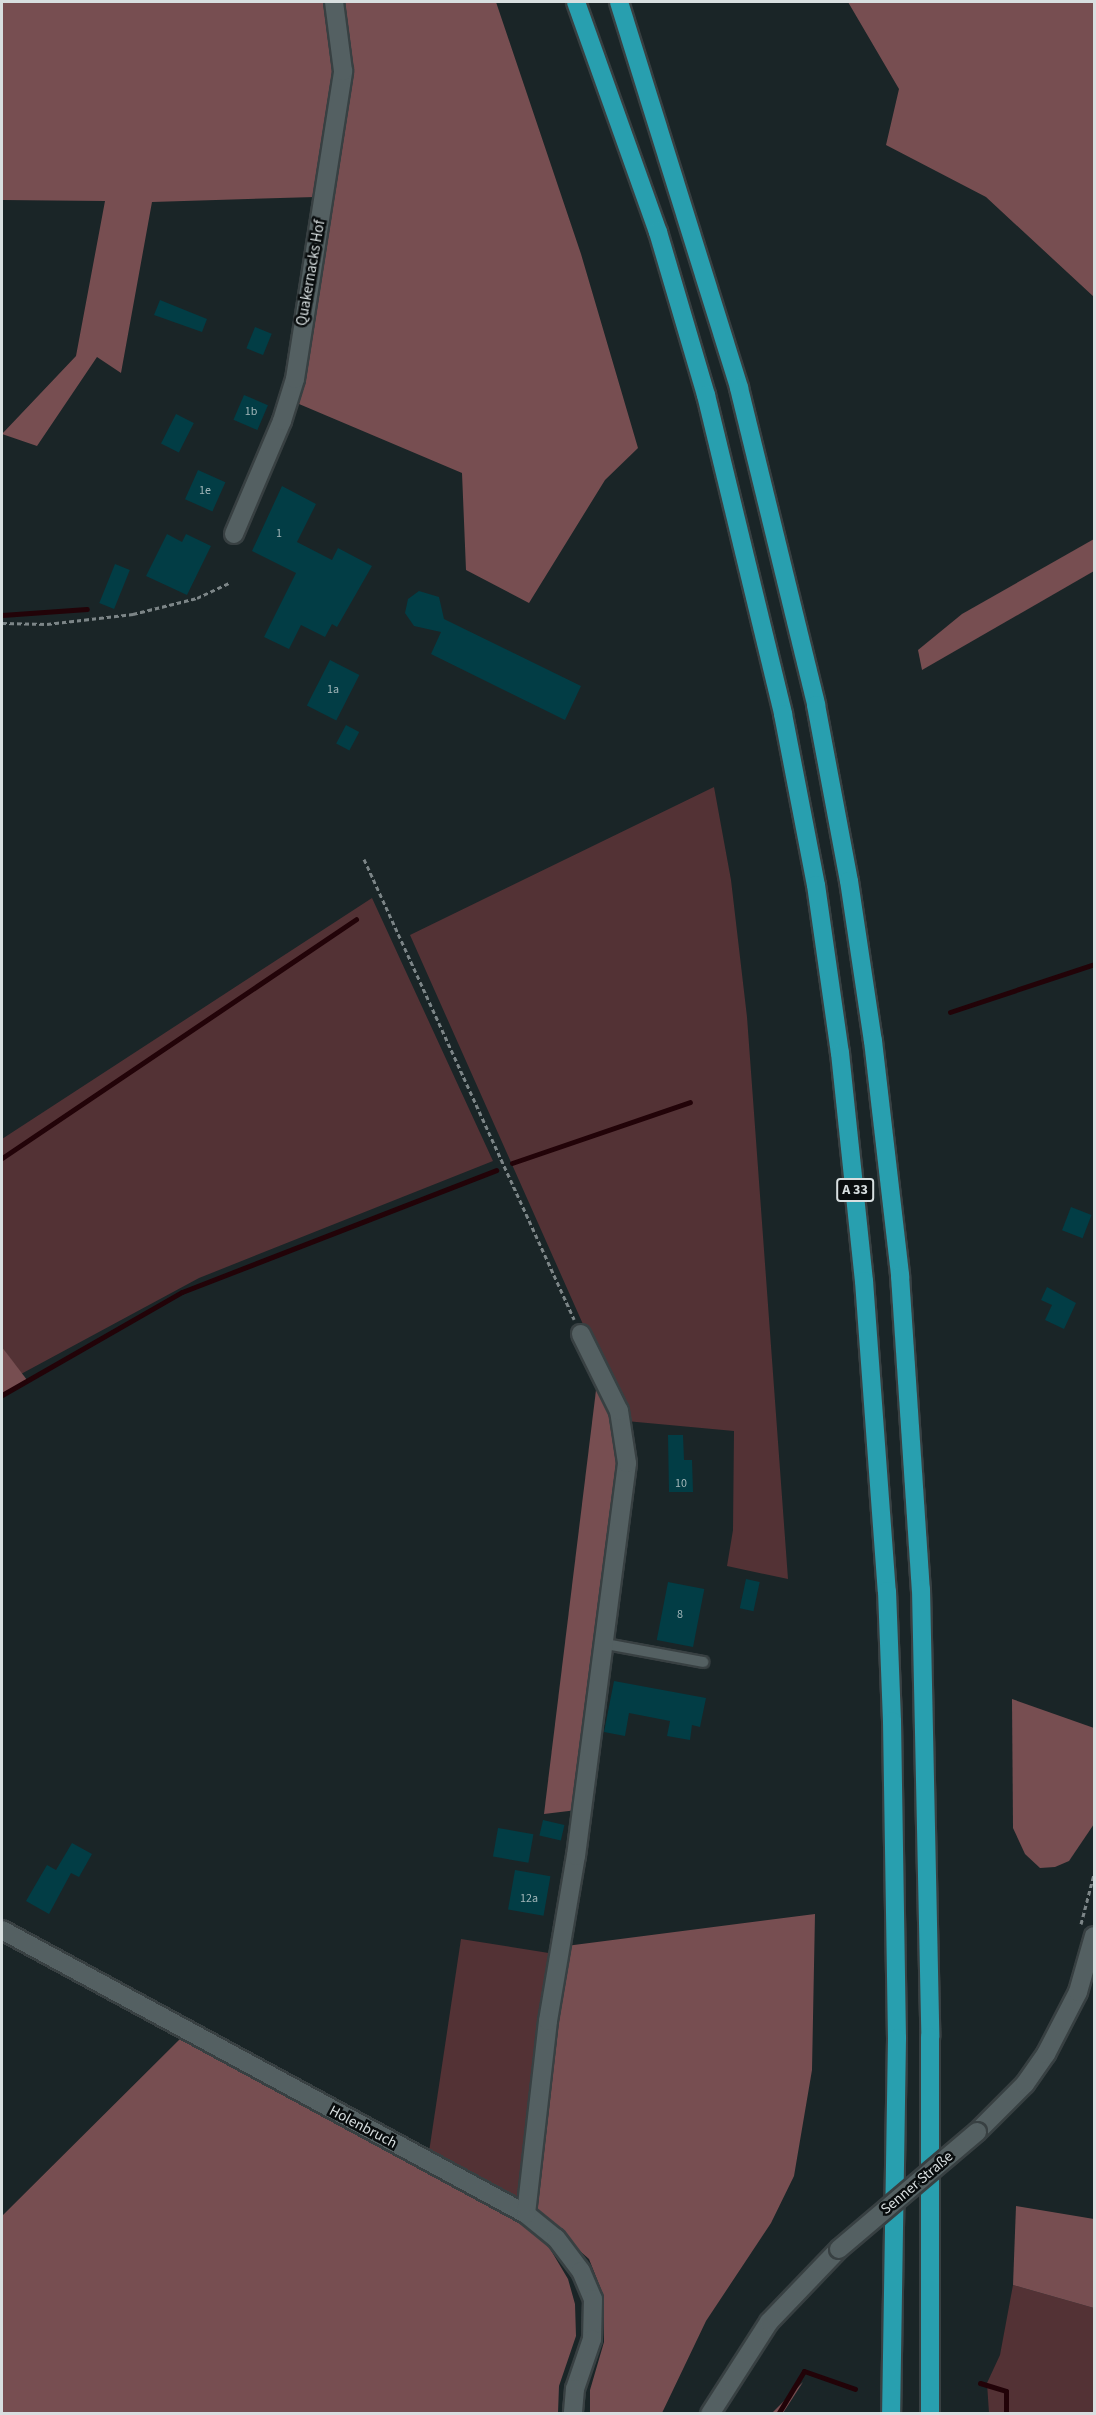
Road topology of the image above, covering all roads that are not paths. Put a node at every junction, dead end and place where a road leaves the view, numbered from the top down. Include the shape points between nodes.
1 (334, 2) edge
2 (576, 2) edge
3 (619, 2) edge
4 (234, 534) dead end
5 (581, 1334) road end
6 (606, 1644) junction
7 (703, 1662) dead end
8 (2, 1930) edge
9 (1087, 1931) edge
10 (526, 2214) junction
11 (573, 2414) edge
12 (710, 2414) edge
13 (891, 2414) edge
14 (930, 2414) edge

1 - 4 street, Quakernacks Hof via 343,71 295,379 282,421
2 - 13 highway, A 33 via 658,232 706,395 783,714 816,885 840,1053 864,1281 887,1591 892,1721 897,2038
3 - 14 highway, A 33 via 739,388 816,705 849,881 873,1041 901,1288 921,1589 930,2037
5 - 6 street via 619,1411 627,1463
6 - 7 lane
6 - 10 street via 548,2021
8 - 10 street, Holenbruch
9 - 12 street, Senner Straße, bridge via 1078,1992 1046,2054 1025,2084 977,2132 839,2249 769,2322
10 - 11 street, Holenbruch via 556,2238 580,2271 593,2299 592,2339 575,2389

